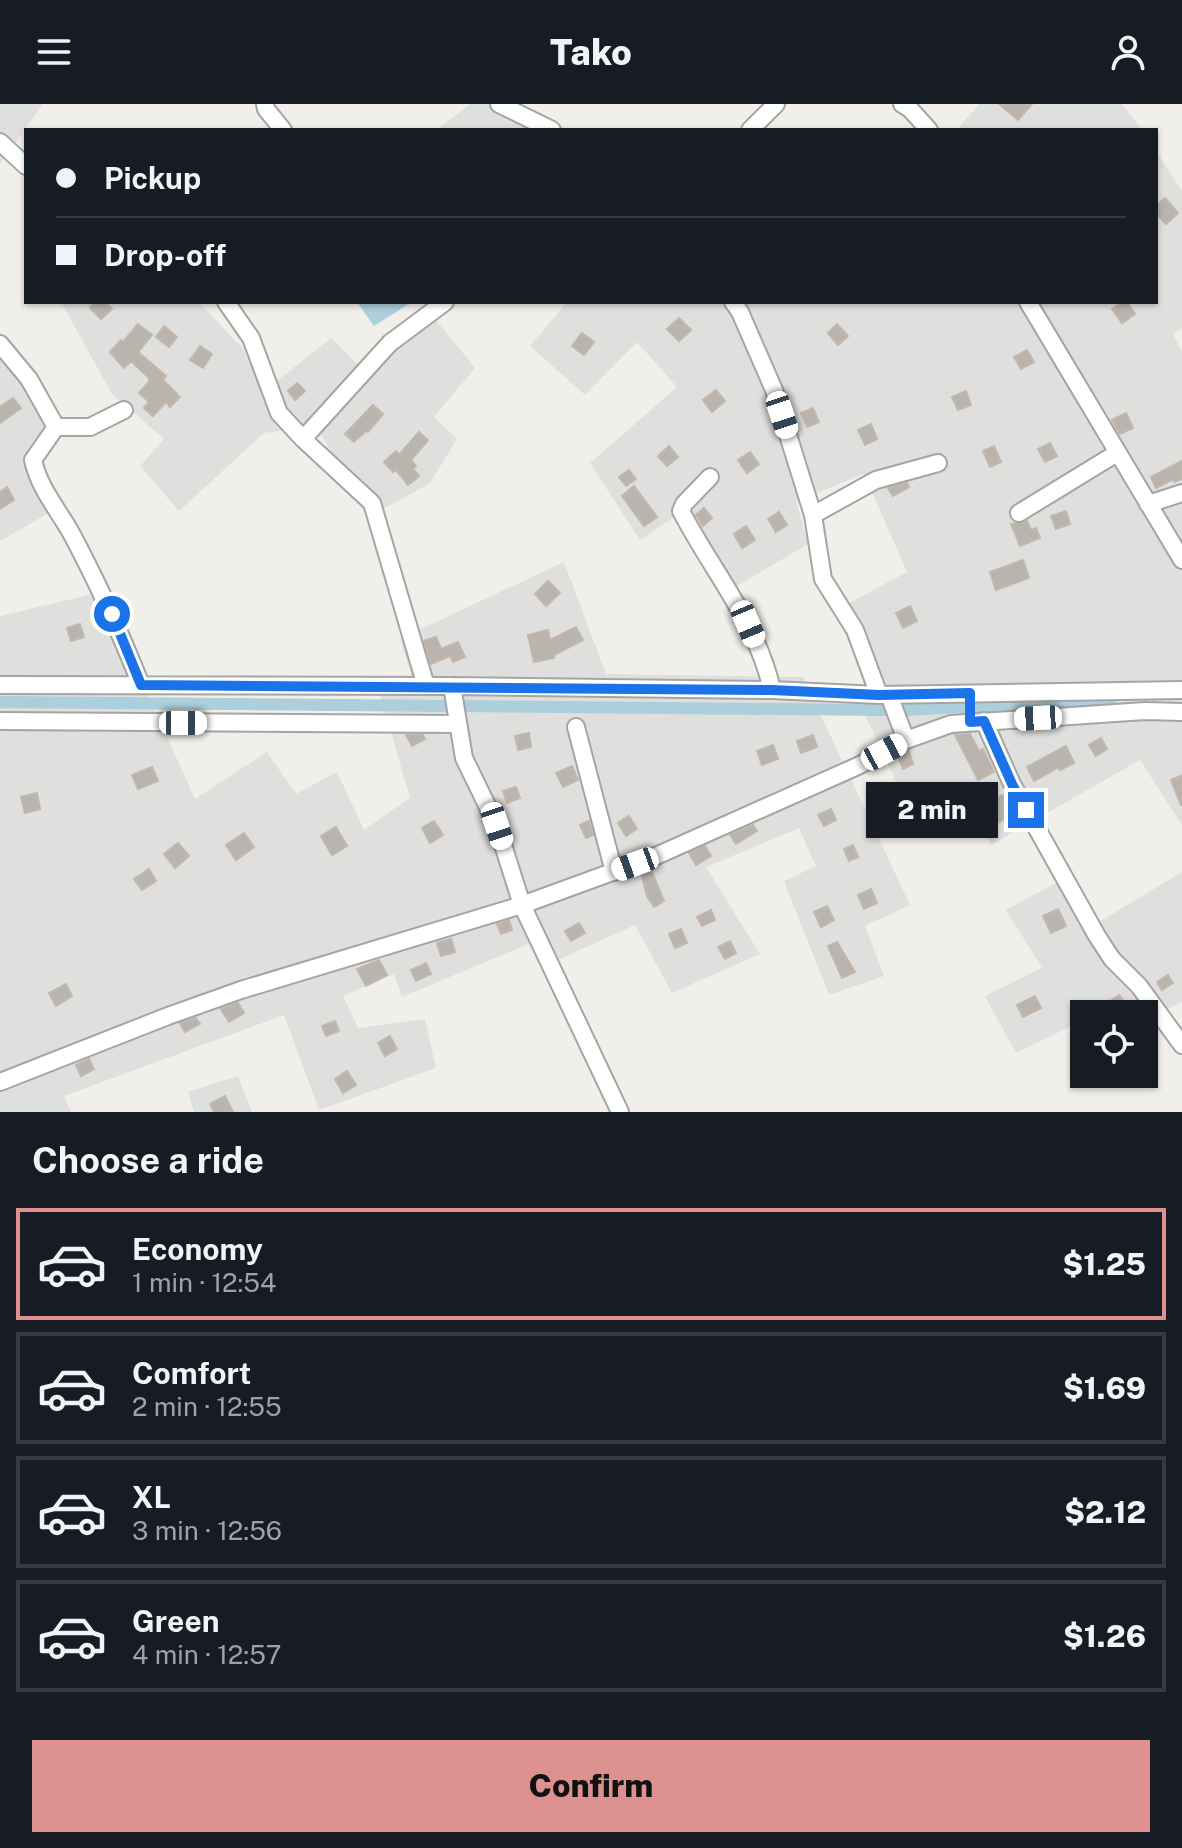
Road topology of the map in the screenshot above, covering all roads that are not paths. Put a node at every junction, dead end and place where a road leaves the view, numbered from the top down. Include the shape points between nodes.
1 (265, 104) edge
2 (499, 104) edge
3 (776, 104) edge
4 (902, 104) edge
5 (281, 128) edge
6 (548, 128) edge
7 (752, 128) edge
8 (927, 128) edge
9 (0, 142) edge
10 (24, 164) edge
11 (227, 304) edge
12 (442, 304) edge
13 (734, 304) edge
14 (1031, 304) edge
15 (0, 344) edge
16 (124, 410) dead end
17 (56, 427) junction
18 (303, 439) junction
19 (1117, 453) junction
20 (938, 463) dead end
21 (710, 477) dead end
22 (1182, 493) edge
23 (1148, 504) junction
24 (1019, 513) dead end
25 (813, 515) junction
26 (1182, 560) edge
27 (0, 685) edge
28 (141, 685) junction
29 (426, 686) junction
30 (452, 686) junction
31 (772, 690) junction
32 (1182, 690) edge
33 (970, 693) junction
34 (884, 695) junction
35 (1182, 712) edge
36 (0, 721) edge
37 (977, 722) junction
38 (458, 724) junction
39 (576, 727) dead end
40 (906, 740) junction
41 (614, 872) junction
42 (522, 905) junction
43 (1182, 1045) edge
44 (0, 1082) edge
45 (620, 1112) edge

1 - 5 street
2 - 6 street
3 - 7 street
4 - 8 street
9 - 10 street
11 - 18 street via 251,338 279,413
12 - 18 street via 390,343
13 - 25 street via 774,390
14 - 19 street
15 - 17 street via 29,379
16 - 17 street via 90,427
17 - 28 street via 33,460 37,478 112,614
18 - 29 street via 372,503
19 - 23 street
19 - 24 street
20 - 25 street via 876,480
21 - 31 street via 681,511 748,624
22 - 23 street
23 - 26 street
25 - 34 street via 823,579 855,630
27 - 28 street
28 - 29 street
29 - 30 street
30 - 31 street
30 - 38 street
31 - 34 street
32 - 33 street
33 - 34 street
33 - 37 street
34 - 40 street
35 - 37 street
36 - 38 street
37 - 40 street via 951,724
37 - 43 street via 1097,936
38 - 42 street via 464,758 497,826
39 - 41 street
40 - 41 street
41 - 42 street
42 - 44 street via 241,990
42 - 45 street

